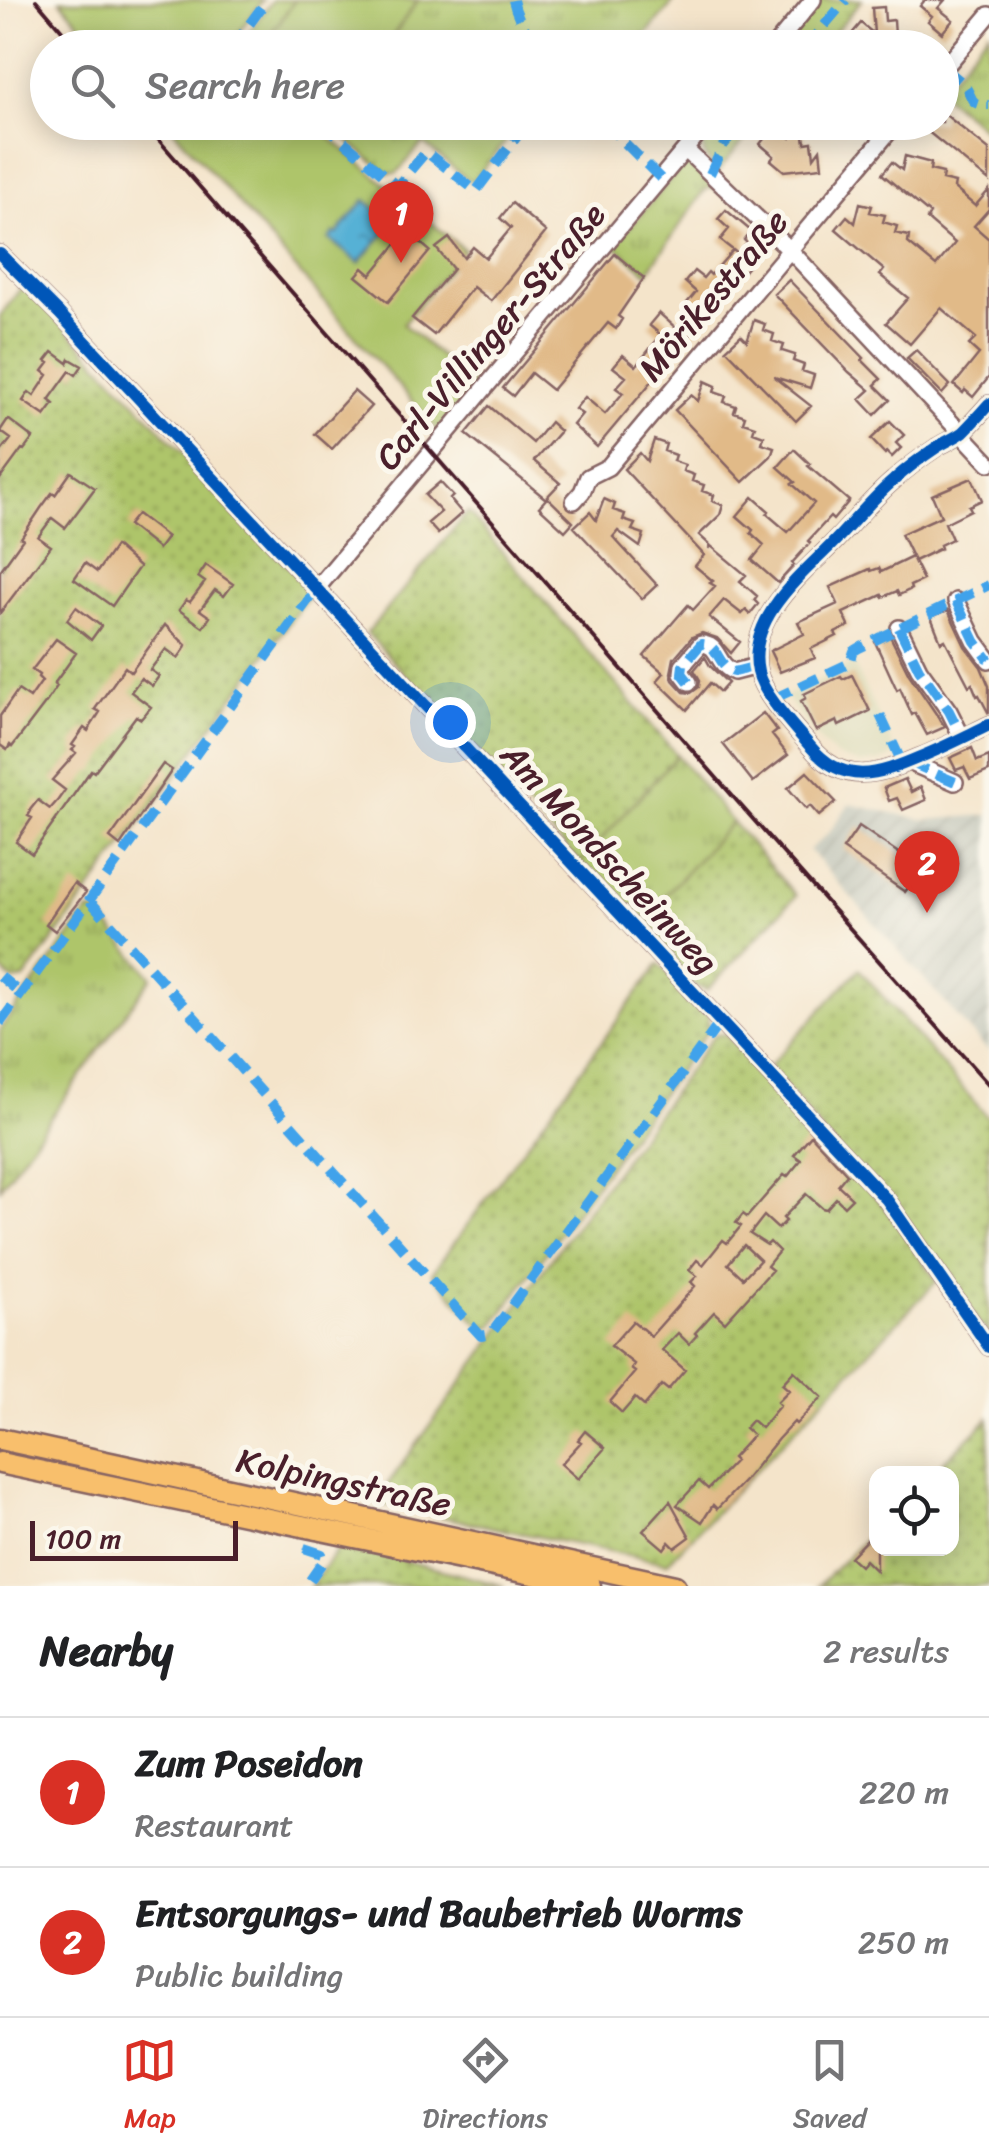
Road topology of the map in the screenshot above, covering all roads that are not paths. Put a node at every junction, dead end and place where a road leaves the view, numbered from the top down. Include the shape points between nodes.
1 (813, 0) edge
2 (989, 15) edge
3 (787, 30) edge
4 (959, 51) edge
5 (694, 140) edge
6 (883, 140) edge
7 (686, 150) junction
8 (790, 249) junction
9 (0, 254) edge
10 (989, 404) edge
11 (961, 434) junction
12 (989, 463) edge
13 (574, 501) dead end
14 (318, 588) junction
15 (956, 601) dead end
16 (899, 628) dead end
17 (989, 660) edge
18 (756, 666) junction
19 (688, 682) dead end
20 (986, 729) edge
21 (962, 738) junction
22 (909, 762) junction
23 (955, 782) dead end
24 (989, 1347) edge
25 (0, 1439) edge
26 (0, 1463) edge
27 (590, 1586) edge
28 (675, 1586) edge

1 - 3 street
2 - 4 street
5 - 7 street, Carl-Villinger-Straße
6 - 8 street, Mörikestraße
7 - 8 street
7 - 14 street, Carl-Villinger-Straße
8 - 11 street
8 - 13 street, Mörikestraße
9 - 14 street, Am Mondscheinweg
10 - 11 street
11 - 12 street
11 - 18 street via 896,478 812,561 769,615
14 - 24 street, Am Mondscheinweg via 887,1200
15 - 17 street
16 - 21 street
18 - 19 street via 729,670 704,644 683,665
18 - 22 street via 773,700 830,764 870,774
20 - 21 street
21 - 22 street
22 - 23 street
25 - 28 main road, Kolpingstraße
26 - 27 main road, Kolpingstraße

